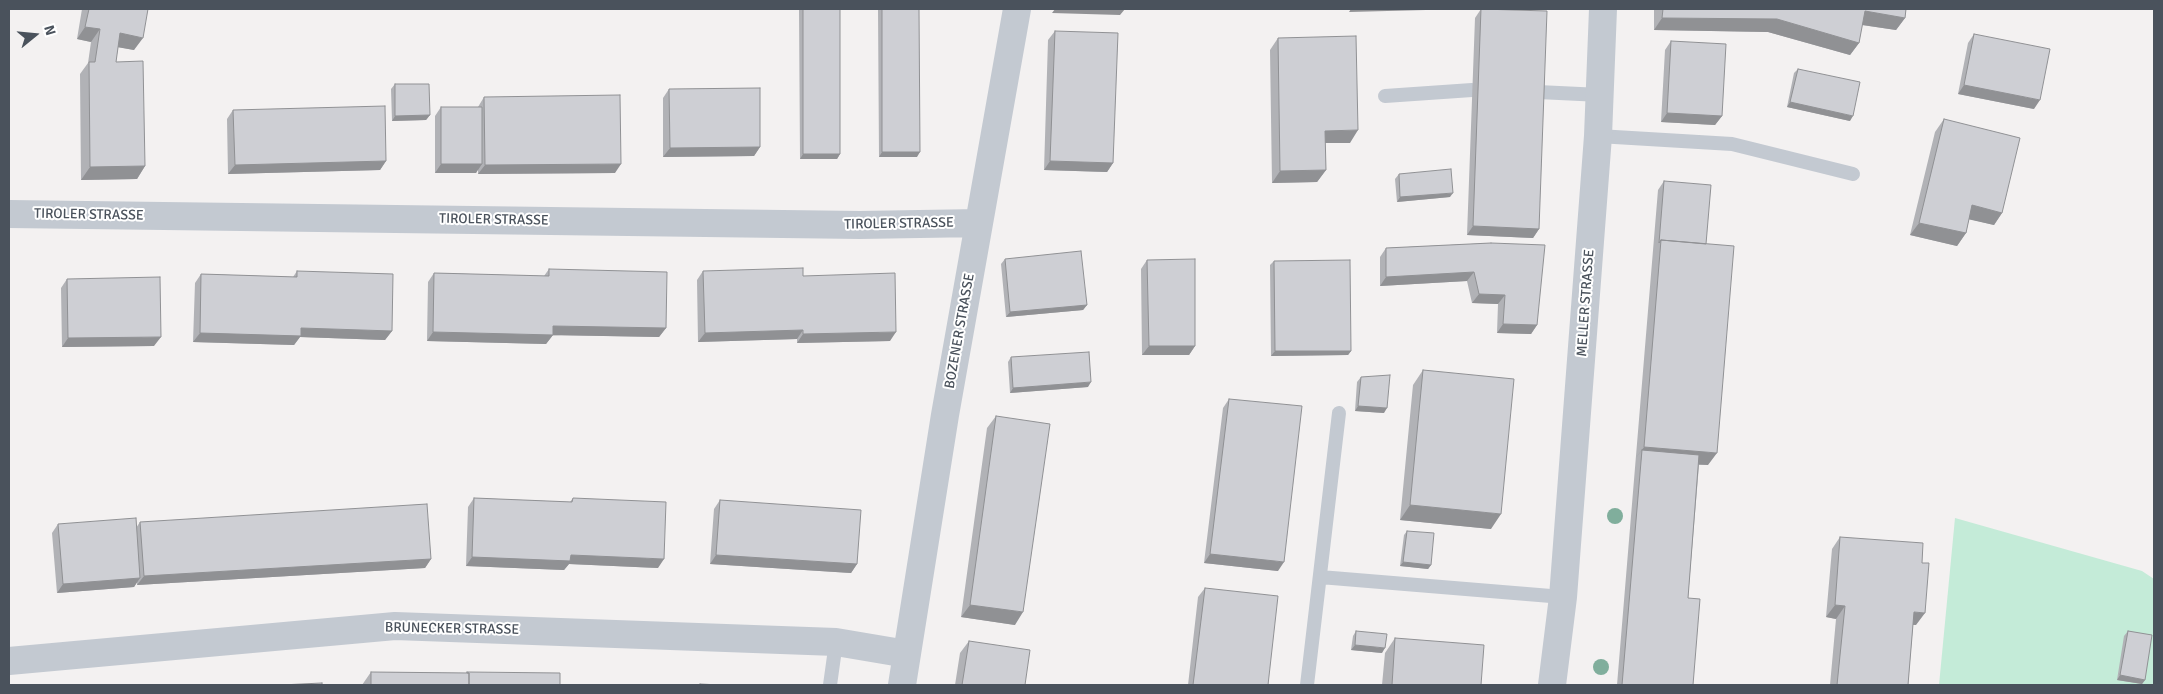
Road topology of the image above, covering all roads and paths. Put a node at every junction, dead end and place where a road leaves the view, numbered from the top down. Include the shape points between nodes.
1 (1018, 9) edge
2 (1602, 9) edge
3 (1472, 90) dead end
4 (1538, 92) edge
5 (1601, 95) junction
6 (1385, 96) dead end
7 (1598, 136) junction
8 (1853, 174) dead end
9 (9, 214) edge
10 (979, 223) junction
11 (1339, 413) dead end
12 (1320, 577) junction
13 (1563, 597) junction
14 (836, 642) junction
15 (907, 654) junction
16 (9, 661) edge
17 (830, 685) edge
18 (902, 685) edge
19 (1307, 685) edge
20 (1552, 685) edge

1 - 10 street, BOZENER STRASSE
2 - 5 street, MELLER STRASSE
3 - 6 lane
4 - 5 lane
5 - 7 street, MELLER STRASSE
7 - 8 lane via 1732,144
7 - 13 street, MELLER STRASSE
9 - 10 street, TIROLER STRASSE via 860,225
10 - 15 street, BOZENER STRASSE
11 - 12 lane
12 - 13 lane
12 - 19 lane
13 - 20 street, MELLER STRASSE
14 - 15 street
14 - 16 street, BRUNECKER STRASSE via 396,626
14 - 17 lane
15 - 18 street, BOZENER STRASSE

